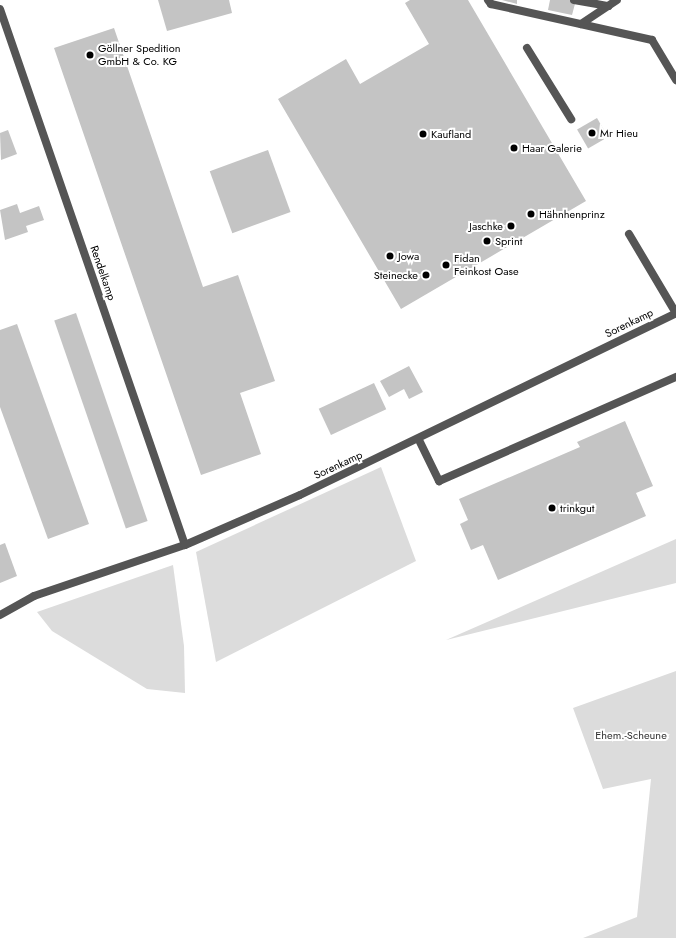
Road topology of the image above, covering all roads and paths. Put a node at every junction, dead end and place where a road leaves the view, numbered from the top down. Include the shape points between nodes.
1 (488, 0) edge
2 (574, 0) edge
3 (617, 0) edge
4 (608, 6) junction
5 (0, 9) edge
6 (581, 24) junction
7 (527, 48) dead end
8 (676, 80) edge
9 (571, 119) dead end
10 (630, 234) dead end
11 (676, 313) edge
12 (676, 377) edge
13 (419, 440) junction
14 (186, 545) junction
15 (0, 615) edge

1 - 6 street via 491,4
2 - 4 street
3 - 4 street
4 - 6 street
5 - 14 street, Rendelkamp
6 - 8 street via 652,40
7 - 9 street
10 - 11 street
11 - 13 street, Sorenkamp
12 - 13 street via 439,481
13 - 14 street, Sorenkamp
14 - 15 street, Sorenkamp via 34,596

